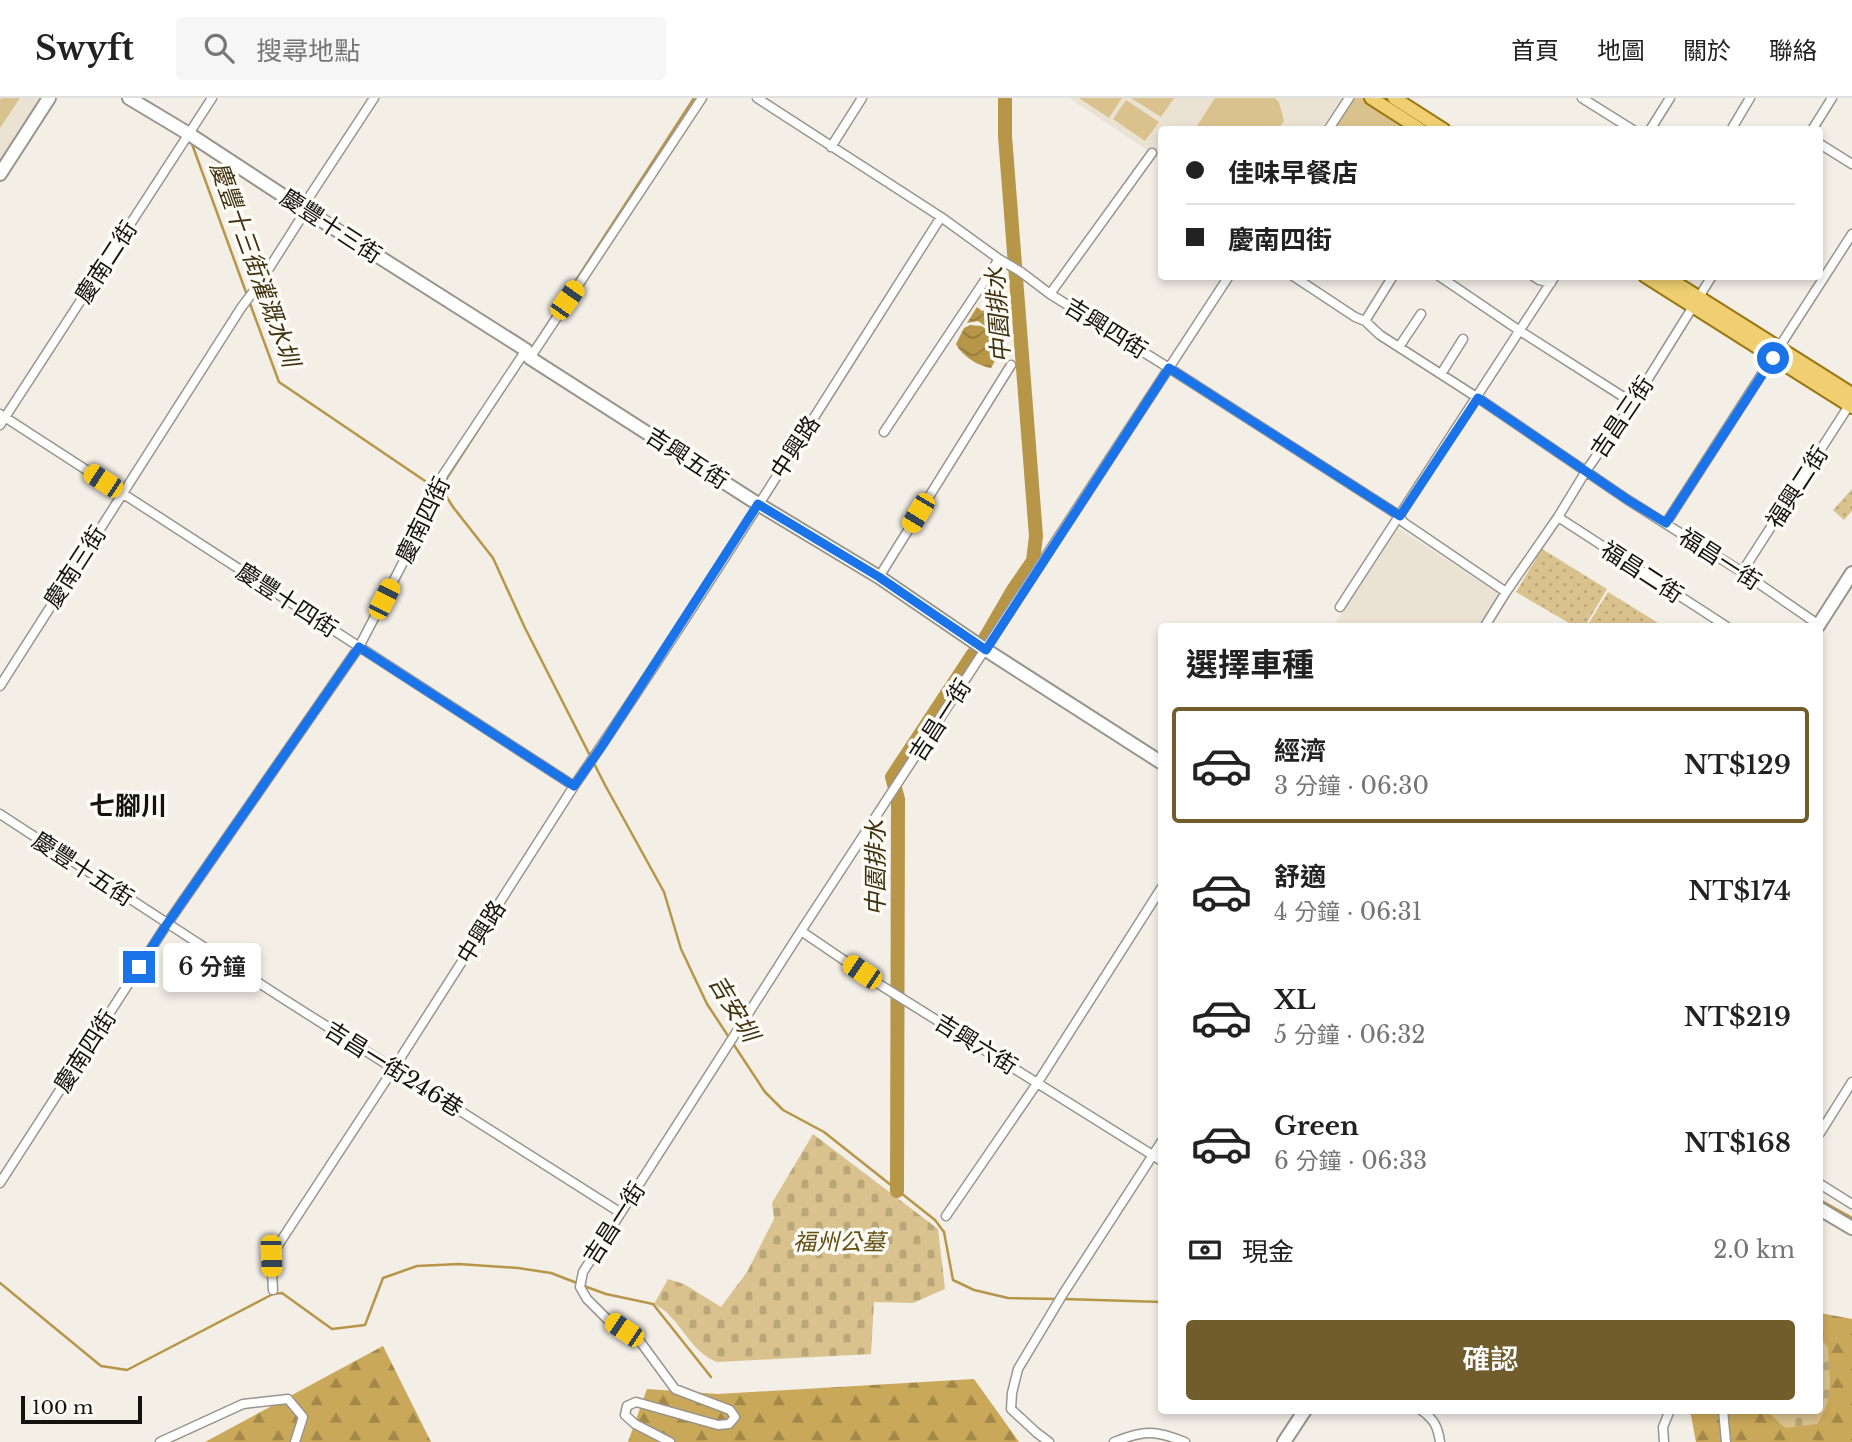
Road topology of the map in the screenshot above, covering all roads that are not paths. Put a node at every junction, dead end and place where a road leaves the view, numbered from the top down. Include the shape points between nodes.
1 (49, 98) edge
2 (129, 98) edge
3 (212, 98) edge
4 (374, 98) edge
5 (702, 98) edge
6 (757, 98) edge
7 (777, 98) edge
8 (862, 98) edge
9 (1349, 98) edge
10 (1371, 98) edge
11 (1394, 98) edge
12 (1582, 98) edge
13 (1670, 98) edge
14 (1750, 98) edge
15 (1832, 98) edge
16 (771, 107) junction
17 (1331, 126) edge
18 (1415, 126) edge
19 (1438, 126) edge
20 (1627, 126) edge
21 (1652, 126) edge
22 (1733, 126) edge
23 (1814, 126) edge
24 (189, 134) junction
25 (1823, 146) edge
26 (831, 147) junction
27 (1152, 153) dead end
28 (1852, 164) edge
29 (0, 174) edge
30 (302, 208) junction
31 (942, 216) junction
32 (1852, 234) edge
33 (997, 258) junction
34 (1226, 280) edge
35 (1299, 280) edge
36 (1391, 280) edge
37 (1445, 280) edge
38 (1553, 280) edge
39 (1652, 280) edge
40 (1670, 280) edge
41 (1709, 280) edge
42 (1823, 280) edge
43 (1823, 280) edge
44 (1050, 294) junction
45 (1695, 302) junction
46 (1421, 314) dead end
47 (1365, 321) junction
48 (1520, 331) junction
49 (1463, 339) dead end
50 (1399, 347) junction
51 (528, 354) junction
52 (1776, 354) junction
53 (1011, 365) dead end
54 (1169, 368) junction
55 (1441, 374) junction
56 (1478, 398) junction
57 (1633, 402) junction
58 (1851, 402) edge
59 (2, 419) edge
60 (884, 432) dead end
61 (1586, 471) junction
62 (122, 494) junction
63 (758, 504) junction
64 (1400, 516) junction
65 (1558, 517) junction
66 (1666, 523) junction
67 (1742, 572) junction
68 (1852, 573) edge
69 (879, 577) junction
70 (1506, 592) junction
71 (1340, 607) dead end
72 (1487, 623) edge
73 (1721, 623) edge
74 (1815, 623) edge
75 (1821, 623) edge
76 (359, 647) junction
77 (986, 650) junction
78 (0, 685) edge
79 (1158, 760) edge
80 (574, 786) junction
81 (0, 814) edge
82 (1158, 893) edge
83 (167, 924) junction
84 (801, 931) junction
85 (394, 1068) junction
86 (1038, 1082) junction
87 (1852, 1082) edge
88 (1823, 1128) edge
89 (1158, 1148) edge
90 (1153, 1156) junction
91 (1158, 1159) edge
92 (0, 1184) edge
93 (1823, 1186) edge
94 (1852, 1204) edge
95 (1823, 1211) edge
96 (621, 1213) junction
97 (946, 1216) dead end
98 (1852, 1228) edge
99 (272, 1290) dead end
100 (1302, 1414) edge
101 (1427, 1414) edge
102 (1669, 1414) edge
103 (1723, 1414) edge
104 (160, 1442) edge
105 (295, 1442) edge
106 (670, 1442) edge
107 (1049, 1442) edge
108 (1114, 1442) edge
109 (1185, 1442) edge
110 (1284, 1442) edge
111 (1440, 1442) edge
112 (1664, 1442) edge
113 (1726, 1442) edge

1 - 29 street
2 - 24 street, 慶豐十三街
3 - 24 street, 慶南二街
4 - 30 street
5 - 51 street, 慶南四街
6 - 16 street
7 - 16 street
8 - 26 street
9 - 17 street
10 - 18 main road
11 - 19 main road
12 - 20 street
13 - 21 street
14 - 22 street
15 - 23 street
16 - 26 street
24 - 30 street, 慶豐十三街
24 - 59 street, 慶南二街
25 - 28 street
26 - 31 street
27 - 44 street
30 - 51 street, 慶豐十三街
30 - 62 street, 慶南三街 via 259,284
31 - 33 street
31 - 63 street, 中興路
32 - 42 street
33 - 44 street, 吉興四街
33 - 60 street
34 - 54 street, 吉昌一街
35 - 47 street, 福昌一街
36 - 47 street
37 - 48 street
38 - 48 street
39 - 45 main road
40 - 45 main road
41 - 45 street, 吉昌三街
43 - 52 street
44 - 54 street, 吉興四街
45 - 52 main road
45 - 57 street, 吉昌三街
46 - 50 street
47 - 50 street, 福昌一街
48 - 56 street
48 - 57 street
49 - 55 street
50 - 55 street, 福昌一街
51 - 63 street, 吉興五街
51 - 76 street, 慶南四街 via 443,475 434,503
52 - 58 main road
52 - 66 street
53 - 69 street
54 - 64 street, 吉興四街
54 - 77 street, 吉昌一街
55 - 56 street, 福昌一街
56 - 61 street, 福昌一街
56 - 64 street
57 - 61 street, 吉昌三街
58 - 67 street, 福興二街
59 - 62 street, 慶豐十四街
61 - 65 street, 吉昌三街
61 - 66 street, 福昌一街
62 - 76 street, 慶豐十四街
62 - 78 street, 慶南三街
63 - 69 street, 吉興五街
63 - 80 street, 中興路
64 - 70 street, 吉興四街
64 - 71 street
65 - 70 street, 吉昌三街
65 - 73 street, 福昌二街
66 - 67 street, 福昌一街
67 - 74 street, 福昌一街
68 - 75 street
69 - 77 street, 吉興五街
70 - 72 street, 吉昌三街
76 - 80 street, 慶豐十四街
76 - 83 street, 慶南四街
77 - 79 street, 吉興五街
77 - 84 street, 吉昌一街
80 - 85 street, 中興路
81 - 83 street, 慶豐十五街
82 - 86 street
83 - 85 street, 吉昌一街246巷
83 - 92 street, 慶南四街
84 - 86 street, 吉興六街
84 - 96 street, 吉昌一街
85 - 96 street, 吉昌一街246巷
85 - 99 street, 中興路 via 271,1256
86 - 90 street, 吉興六街
86 - 97 street
87 - 88 street
89 - 90 street
90 - 91 street, 吉興六街
90 - 107 street via 1018,1369 1011,1409
93 - 94 street
95 - 98 street
96 - 106 street, 吉昌一街 via 583,1272 580,1287 608,1320 639,1340 675,1389 730,1410 735,1417 729,1424 718,1424 636,1402 627,1406 625,1415 635,1424
100 - 110 street
101 - 111 street via 1438,1427
102 - 112 street via 1663,1427
103 - 113 street
104 - 105 street via 243,1404 288,1399 303,1417
108 - 109 street via 1143,1432

